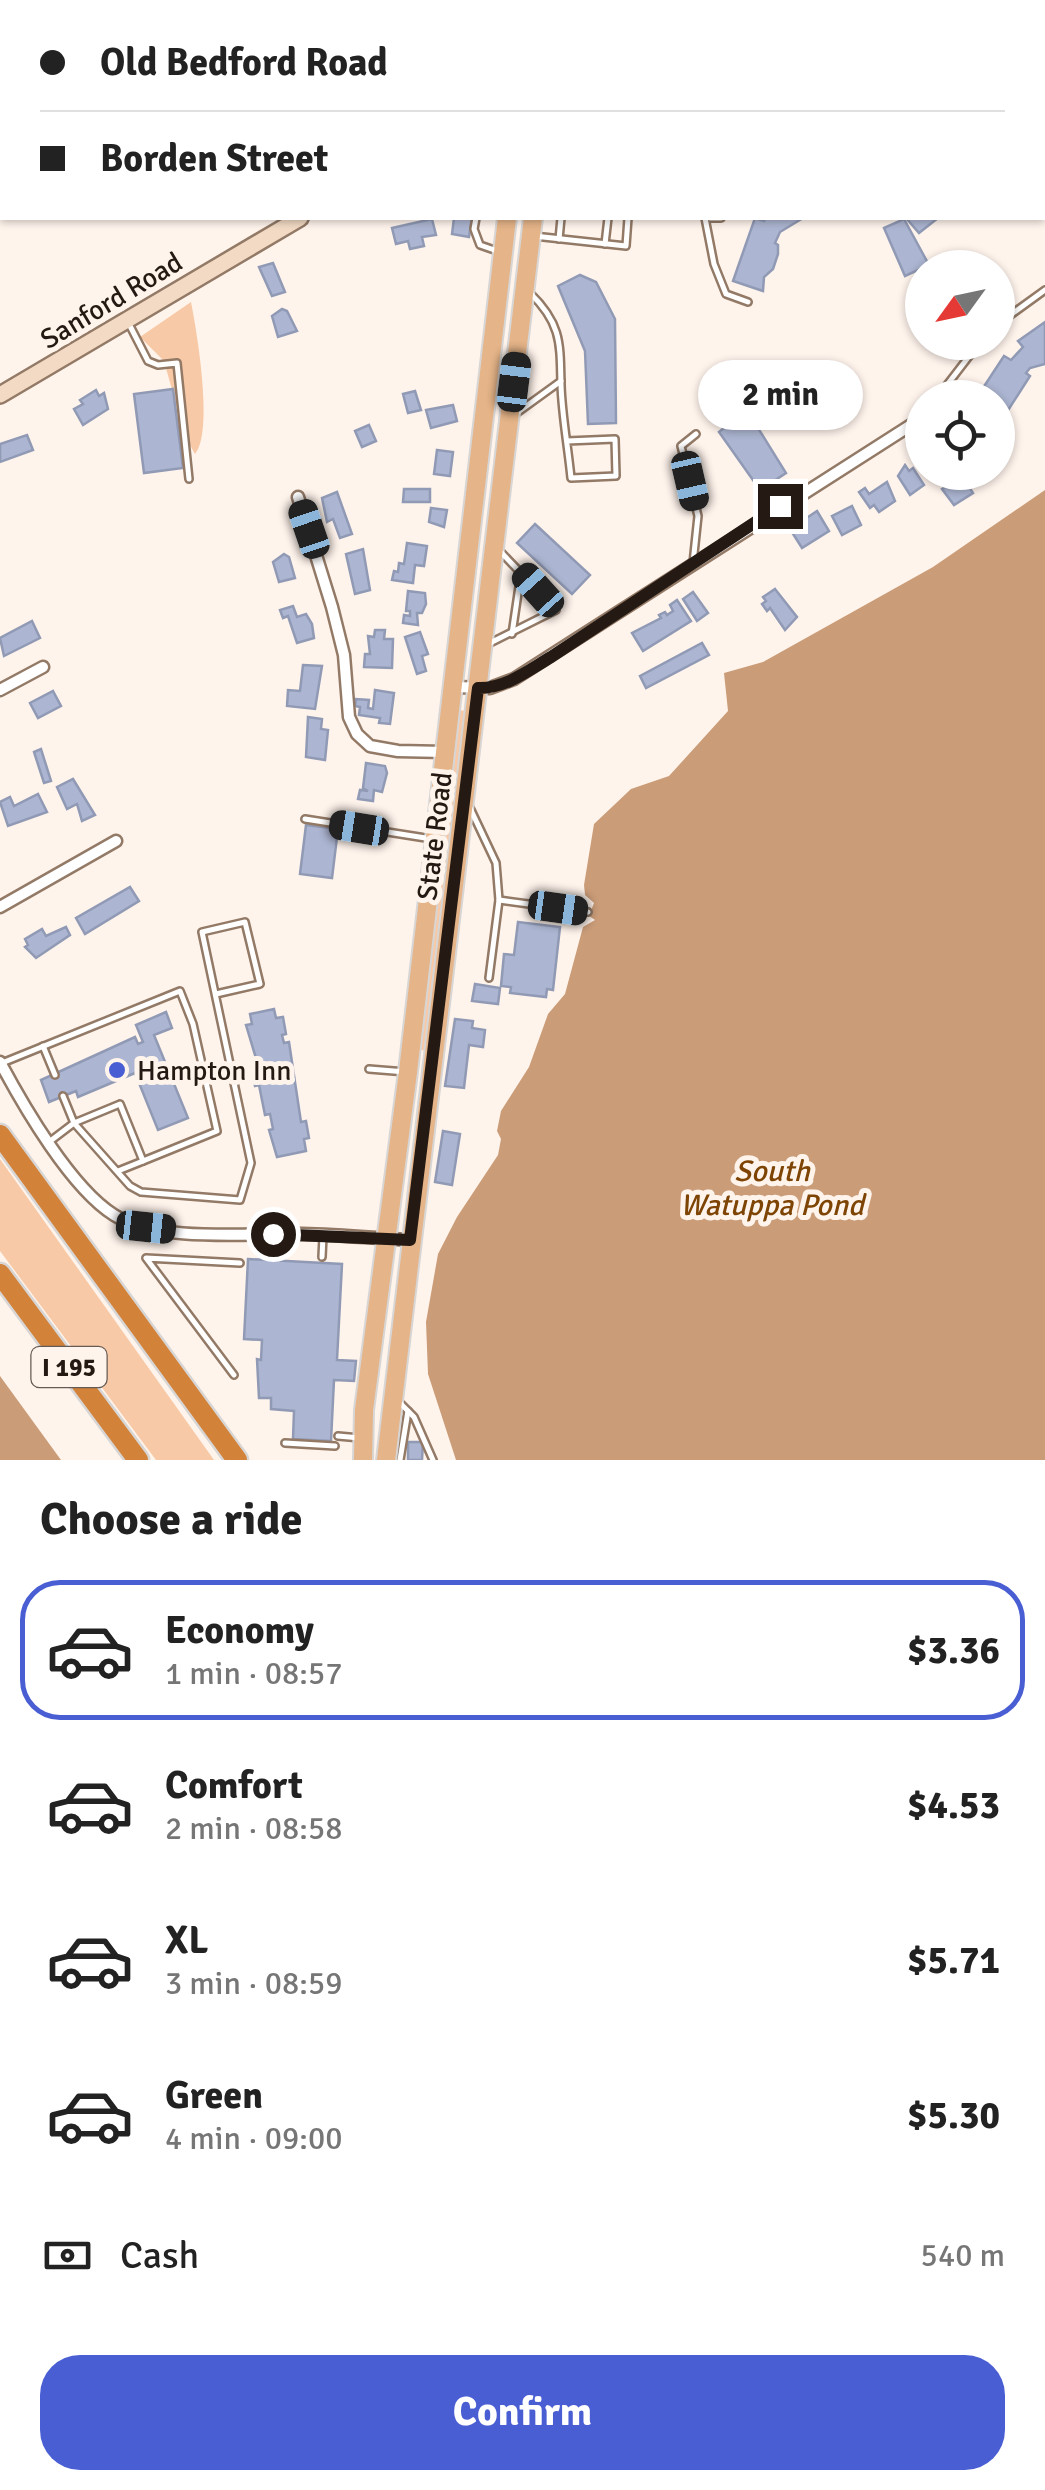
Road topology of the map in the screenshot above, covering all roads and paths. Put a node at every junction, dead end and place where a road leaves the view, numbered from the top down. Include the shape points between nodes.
1 (297, 220) edge
2 (476, 220) edge
3 (507, 220) edge
4 (561, 220) edge
5 (608, 220) edge
6 (628, 220) edge
7 (708, 220) edge
8 (532, 226) edge
9 (559, 238) junction
10 (605, 244) junction
11 (503, 252) junction
12 (525, 289) junction
13 (1045, 290) edge
14 (748, 302) dead end
15 (1015, 312) edge
16 (127, 319) junction
17 (966, 360) edge
18 (951, 380) edge
19 (560, 382) junction
20 (0, 396) edge
21 (510, 418) junction
22 (905, 429) edge
23 (696, 434) dead end
24 (567, 442) junction
25 (189, 479) dead end
26 (298, 497) dead end
27 (495, 546) junction
28 (693, 563) junction
29 (521, 571) junction
30 (512, 634) junction
31 (483, 646) junction
32 (43, 667) dead end
33 (454, 686) junction
34 (478, 688) junction
35 (0, 690) edge
36 (446, 752) junction
37 (466, 801) junction
38 (306, 819) dead end
39 (435, 839) junction
40 (116, 841) dead end
41 (498, 900) junction
42 (0, 906) edge
43 (588, 912) dead end
44 (489, 978) dead end
45 (216, 994) junction
46 (43, 1046) junction
47 (0, 1063) edge
48 (432, 1065) junction
49 (409, 1067) junction
50 (369, 1069) dead end
51 (55, 1075) dead end
52 (64, 1096) dead end
53 (74, 1123) junction
54 (0, 1135) edge
55 (48, 1142) junction
56 (143, 1161) junction
57 (118, 1172) junction
58 (322, 1235) junction
59 (388, 1238) junction
60 (410, 1240) junction
61 (322, 1258) dead end
62 (240, 1263) dead end
63 (0, 1274) edge
64 (234, 1376) dead end
65 (392, 1395) junction
66 (408, 1410) junction
67 (338, 1436) dead end
68 (363, 1438) junction
69 (285, 1443) dead end
70 (335, 1446) dead end
71 (138, 1460) edge
72 (237, 1460) edge
73 (362, 1460) edge
74 (386, 1460) edge
75 (400, 1460) edge
76 (432, 1460) edge

1 - 16 street, Sanford Road
2 - 11 lane via 480,246
3 - 11 main road, State Road
4 - 9 lane
5 - 10 lane
6 - 10 lane via 626,246
7 - 14 lane via 726,294
8 - 9 lane
8 - 12 main road, State Road
9 - 10 lane
11 - 33 main road, State Road
12 - 19 lane via 548,310 563,363
12 - 21 main road, State Road
13 - 15 lane
16 - 20 street, Sanford Road
16 - 25 lane via 148,360 178,363
17 - 18 lane
19 - 21 lane
19 - 24 lane
21 - 27 main road, State Road
22 - 28 street
23 - 28 lane via 681,446 698,516
24 - 24 lane via 571,478 616,476 616,438
26 - 36 street via 344,655 349,717 357,734 370,746
27 - 29 lane
27 - 31 main road, State Road
28 - 34 street via 526,672
29 - 30 lane
29 - 30 lane via 556,610
30 - 31 lane
31 - 34 main road, State Road
32 - 35 street
33 - 34 street
33 - 36 main road, State Road
34 - 37 main road, State Road
36 - 39 main road, State Road
37 - 41 lane via 496,863
37 - 48 main road, State Road
38 - 39 lane
39 - 49 main road, State Road
40 - 42 street
41 - 43 lane
41 - 44 lane
45 - 45 lane via 202,932 245,922 260,984
45 - 57 lane via 251,1163 240,1200 141,1192
46 - 47 lane
46 - 51 lane
46 - 56 lane via 180,991 217,1131
47 - 55 street
48 - 49 street
48 - 60 main road, State Road
49 - 50 lane
49 - 59 main road, State Road
52 - 53 lane
53 - 55 lane
53 - 56 lane via 120,1104
53 - 57 lane
54 - 72 highway, I 195
55 - 58 street via 117,1218 193,1232
56 - 57 lane
58 - 59 street
58 - 61 lane
59 - 60 street
59 - 68 main road, State Road
60 - 65 main road, State Road
62 - 64 lane via 146,1258
63 - 71 highway, I 195
65 - 66 lane
65 - 74 main road, State Road
66 - 75 lane
66 - 76 lane
67 - 68 lane
68 - 73 main road, State Road
69 - 70 lane

